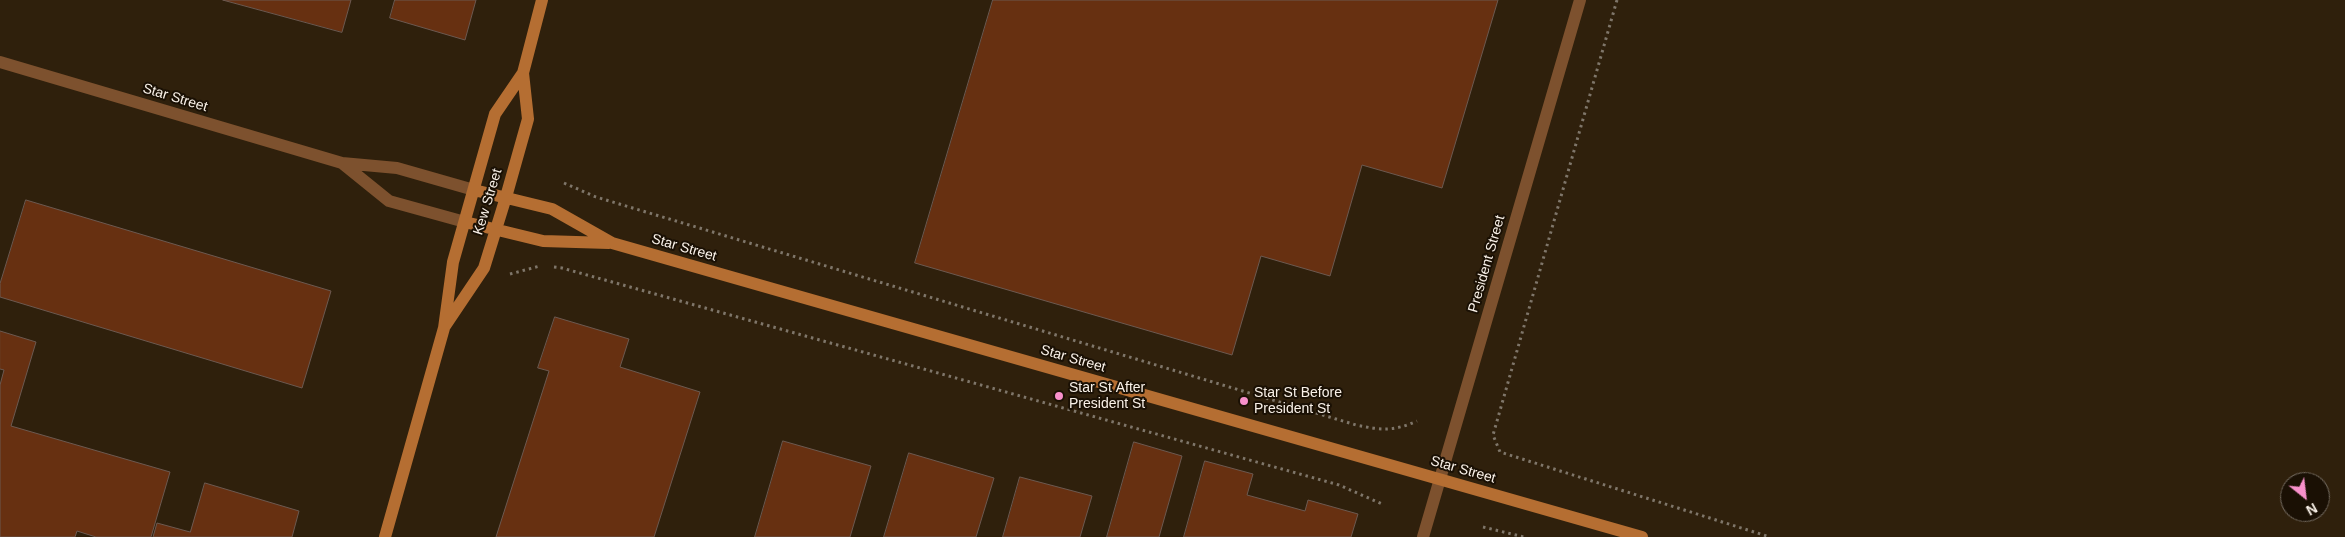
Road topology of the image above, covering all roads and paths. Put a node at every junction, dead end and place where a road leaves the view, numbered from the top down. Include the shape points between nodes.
1 (542, 0) edge
2 (1580, 0) edge
3 (1617, 0) edge
4 (0, 62) edge
5 (523, 73) junction
6 (342, 163) junction
7 (564, 183) dead end
8 (474, 190) junction
9 (506, 197) junction
10 (465, 222) junction
11 (496, 230) junction
12 (612, 243) junction
13 (510, 274) dead end
14 (444, 328) junction
15 (1417, 421) dead end
16 (1440, 479) junction
17 (1382, 504) dead end
18 (1483, 527) dead end
19 (385, 537) edge
20 (1423, 537) edge
21 (1524, 537) edge
22 (1642, 537) edge
23 (1770, 537) edge

1 - 5 street, Kew Street
2 - 16 street, President Street
3 - 23 path via 1493,435 1500,452
4 - 6 street, Star Street
5 - 8 street, Kew Street via 495,114
5 - 9 street, Kew Street via 528,119
6 - 8 street, Star Street via 397,168
6 - 10 street, Star Street via 389,201
7 - 15 path via 596,197 1356,425 1386,431
8 - 9 street, Star Street
8 - 10 street, Kew Street
9 - 11 street, Kew Street
9 - 12 street, Star Street via 552,209
10 - 11 street, Star Street
10 - 14 street, Kew Street via 453,262
11 - 12 street, Star Street via 544,241
11 - 14 street, Kew Street via 484,268
12 - 16 street, Star Street
13 - 17 path via 536,266 562,268 1339,485
14 - 19 street, Kew Street
16 - 20 street, President Street
16 - 22 street, Star Street
18 - 21 path

